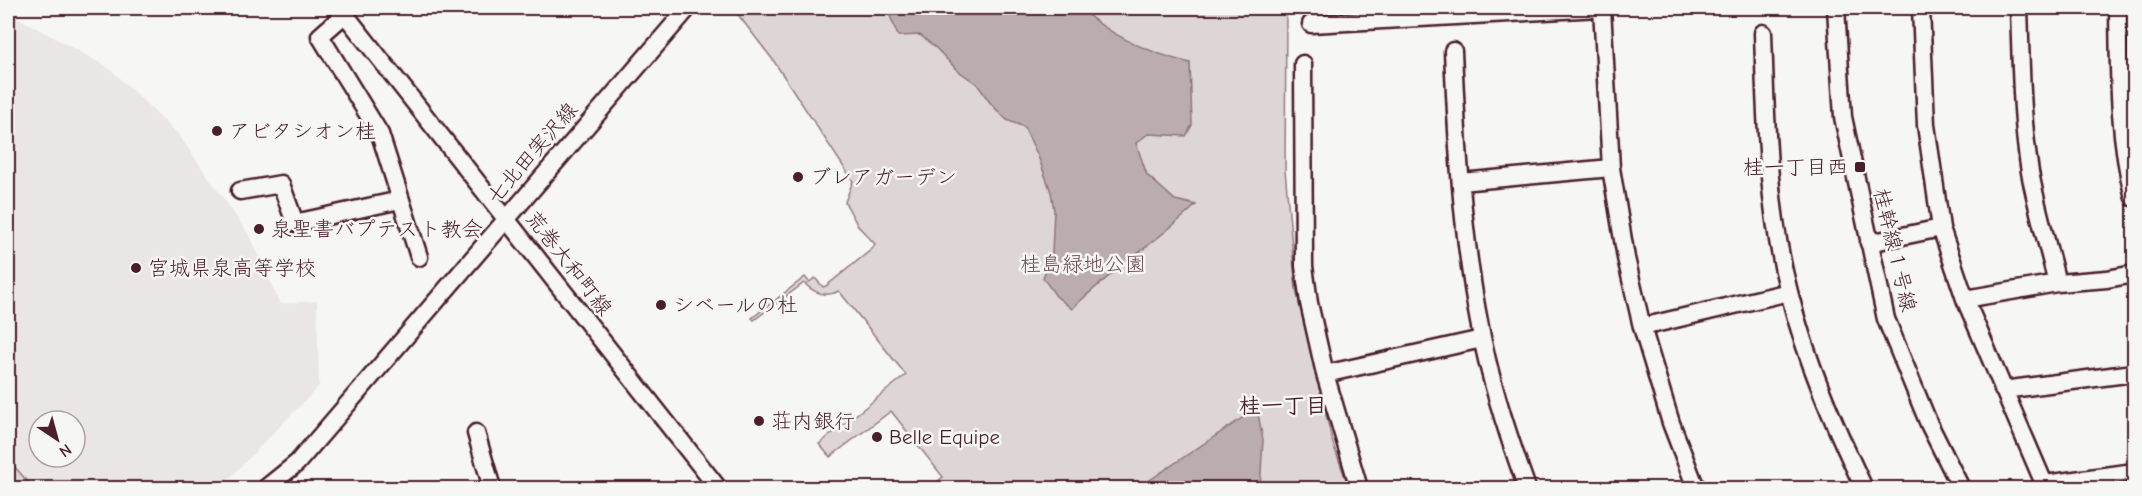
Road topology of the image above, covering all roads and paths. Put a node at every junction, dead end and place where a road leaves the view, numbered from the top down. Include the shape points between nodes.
1 (688, 8) edge
2 (1601, 8) edge
3 (1836, 8) edge
4 (1921, 8) edge
5 (2019, 8) edge
6 (2118, 8) edge
7 (2127, 8) edge
8 (2134, 9) edge
9 (343, 11) edge
10 (1311, 24) dead end
11 (1763, 33) dead end
12 (1453, 51) dead end
13 (1303, 64) dead end
14 (1611, 168) junction
15 (1461, 182) junction
16 (240, 191) dead end
17 (2134, 198) edge
18 (400, 200) junction
19 (506, 218) junction
20 (1941, 228) junction
21 (1869, 243) junction
22 (419, 257) dead end
23 (2134, 274) edge
24 (2058, 283) junction
25 (1789, 292) junction
26 (1965, 299) junction
27 (1642, 327) junction
28 (1482, 339) junction
29 (2134, 373) edge
30 (1325, 374) junction
31 (2003, 390) junction
32 (476, 433) dead end
33 (2134, 472) edge
34 (2045, 487) edge
35 (266, 489) edge
36 (492, 489) edge
37 (717, 489) edge
38 (1359, 489) edge
39 (1527, 489) edge
40 (1696, 489) edge
41 (1864, 489) edge
42 (1960, 489) edge

1 - 19 street, 七北田実沢線
2 - 10 street
2 - 14 street
3 - 21 street, 桂幹線１号線 via 1843,117
4 - 20 street via 1926,125
5 - 24 street via 2030,170
6 - 17 street via 2124,145
7 - 8 street
9 - 18 street via 320,36 380,134
9 - 19 street, 荒巻大和町線
11 - 25 street via 1767,154
12 - 15 street
13 - 30 street via 1304,266
14 - 15 street
14 - 27 street
15 - 28 street
16 - 18 street via 281,184 295,223
18 - 22 street
19 - 35 street, 七北田実沢線 via 297,463
19 - 37 street, 荒巻大和町線
20 - 21 street
20 - 26 street
21 - 42 street, 桂幹線１号線 via 1886,319
23 - 24 street
24 - 26 street
25 - 27 street
25 - 41 street via 1826,404
26 - 31 street
27 - 40 street
28 - 30 street
28 - 39 street
29 - 31 street
30 - 38 street
31 - 34 street
32 - 36 street
33 - 34 street

